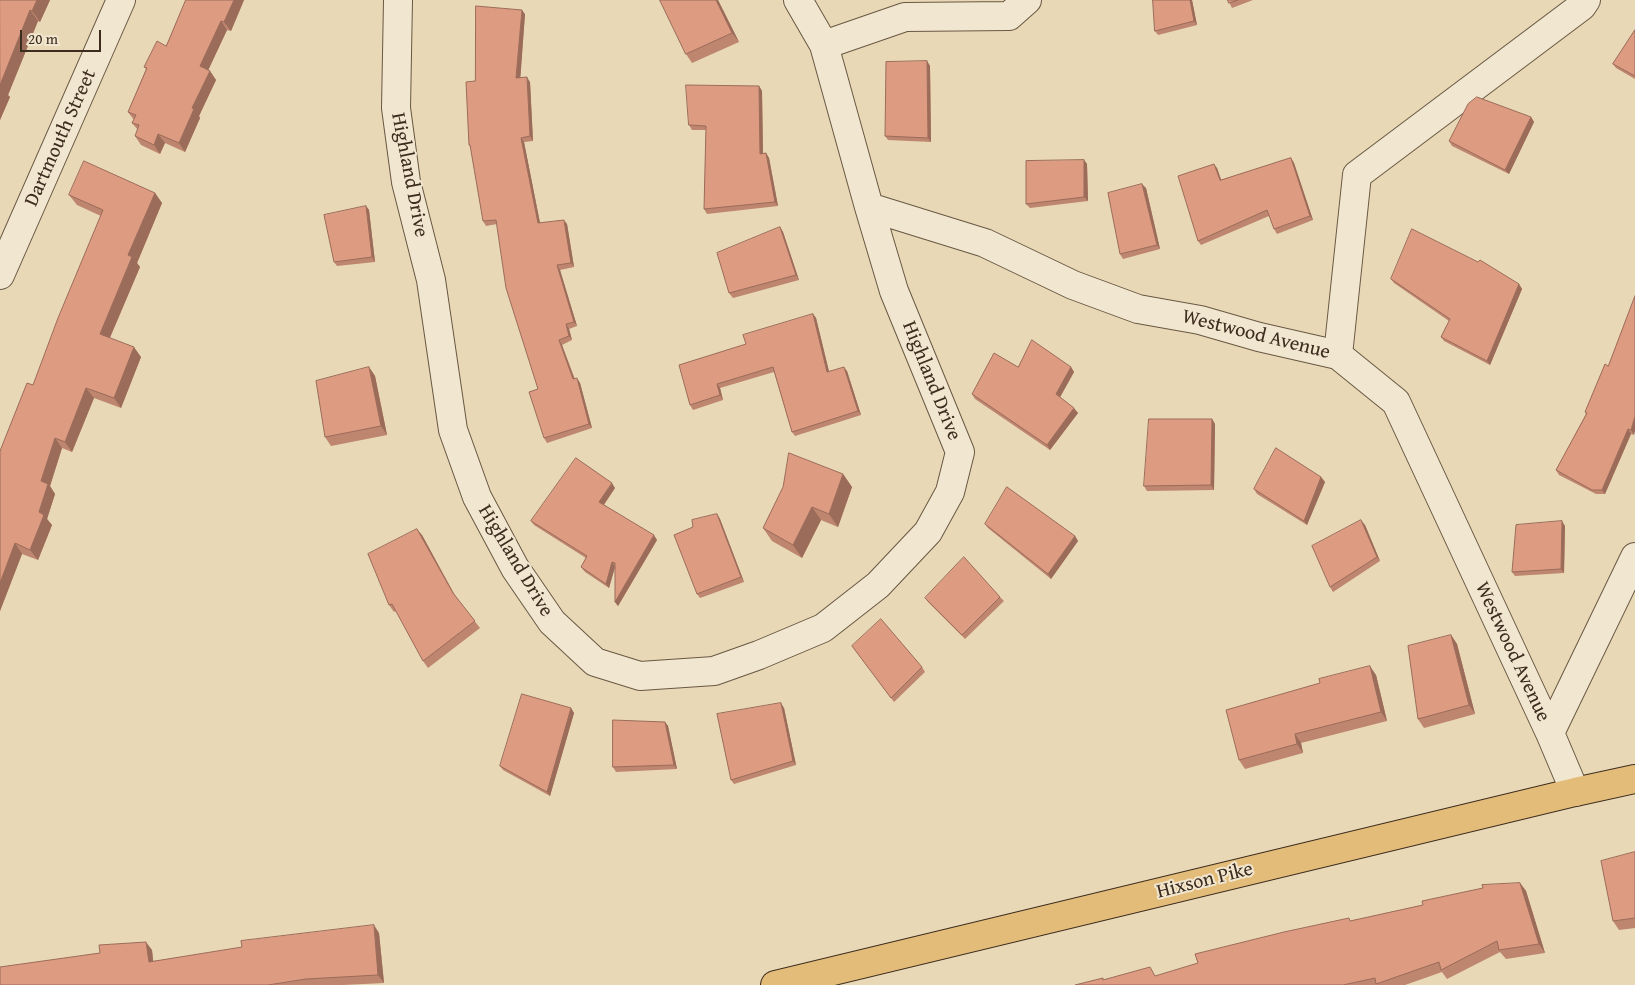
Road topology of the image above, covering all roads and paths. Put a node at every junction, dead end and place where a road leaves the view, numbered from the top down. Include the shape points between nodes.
1 (121, 0) edge
2 (398, 0) edge
3 (798, 0) edge
4 (1027, 0) edge
5 (1586, 0) edge
6 (824, 45) junction
7 (869, 207) junction
8 (0, 275) edge
9 (1338, 355) junction
10 (1635, 557) edge
11 (1550, 733) junction
12 (1635, 779) edge
13 (1575, 792) junction
14 (775, 985) edge

1 - 8 street, Dartmouth Street
2 - 7 street, Highland Drive via 396,108 406,182 431,280 453,430 477,497 515,568 552,622 595,662 640,676 714,671 759,655 823,628 878,585 928,532 950,492 960,452 894,291
3 - 6 street
4 - 6 street via 1009,16 905,17
5 - 9 street via 1357,175
6 - 7 street, Highland Drive
7 - 9 street, Westwood Avenue via 985,242 1073,285 1138,310 1200,320
9 - 11 street, Westwood Avenue via 1396,402
10 - 11 street
11 - 13 street, Westwood Avenue
12 - 13 main road, Hixson Pike
13 - 14 main road, Hixson Pike

